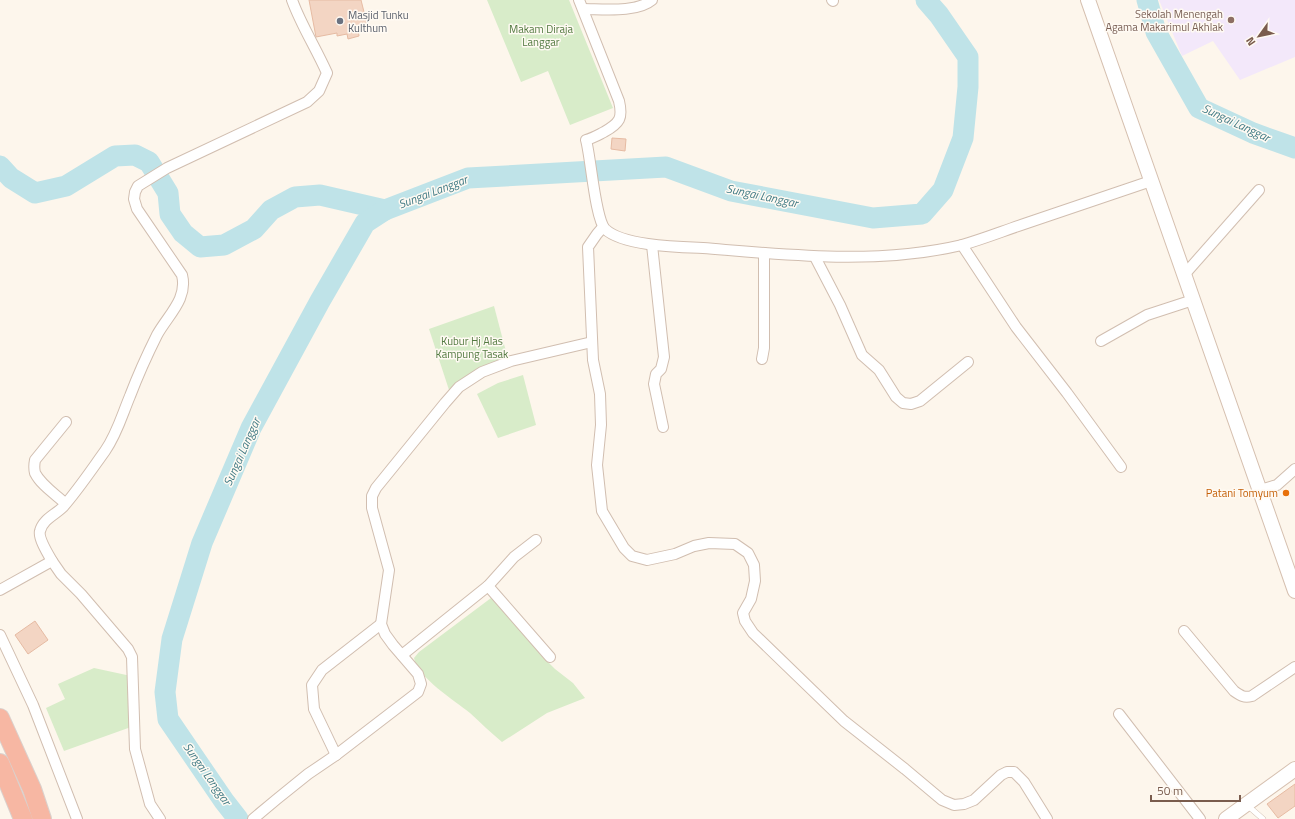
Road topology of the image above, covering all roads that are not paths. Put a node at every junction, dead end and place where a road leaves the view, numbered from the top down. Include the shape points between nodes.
1 (292, 0) edge
2 (652, 0) edge
3 (1088, 0) edge
4 (581, 4) edge
5 (1151, 181) junction
6 (1259, 190) dead end
7 (604, 227) junction
8 (652, 244) junction
9 (962, 244) junction
10 (764, 253) junction
11 (815, 257) junction
12 (1184, 275) junction
13 (1193, 300) junction
14 (1101, 341) dead end
15 (592, 342) junction
16 (762, 360) dead end
17 (968, 362) dead end
18 (66, 422) dead end
19 (663, 426) dead end
20 (1121, 467) dead end
21 (1295, 469) edge
22 (1260, 490) junction
23 (65, 503) junction
24 (536, 540) dead end
25 (52, 561) junction
26 (488, 586) junction
27 (0, 590) edge
28 (1295, 591) edge
29 (381, 624) junction
30 (1184, 631) dead end
31 (0, 635) edge
32 (402, 655) junction
33 (550, 657) dead end
34 (1295, 667) edge
35 (1119, 714) dead end
36 (0, 718) edge
37 (336, 755) junction
38 (0, 763) edge
39 (1295, 769) edge
40 (1246, 804) junction
41 (23, 819) edge
42 (42, 819) edge
43 (77, 819) edge
44 (160, 819) edge
45 (254, 819) edge
46 (1047, 819) edge
47 (1200, 819) edge
48 (1226, 819) edge
49 (1262, 819) edge

1 - 23 street via 327,73 319,91 307,102 167,168 138,186 135,192 134,200 138,209 182,275 182,294 158,333 116,433
2 - 4 street via 634,8
3 - 5 main road
4 - 7 street via 622,112 619,122 613,127 586,140 598,210
5 - 9 street
5 - 12 main road
6 - 12 street
7 - 8 street via 622,238
7 - 15 street via 588,247
8 - 10 street
8 - 19 street via 664,357 654,384
9 - 11 street via 915,253
9 - 20 street via 1016,327
10 - 11 street
10 - 16 street
11 - 17 street via 862,355 879,370 896,397 903,403 920,401
12 - 13 main road
13 - 14 street via 1146,315
13 - 22 main road
15 - 29 street via 511,361 482,372 459,387 376,488 372,496 372,508 389,570
15 - 46 street via 600,394 596,465 602,511 624,548 632,556 647,560 709,543 734,544 748,553 754,565 755,580 750,600 743,613 745,621 753,633 844,721 942,800 954,805 969,802 1001,775 1014,772 1024,782
18 - 23 street via 35,460 34,467 42,482
21 - 22 street via 1277,485
22 - 28 main road
23 - 25 street via 45,522 39,532
24 - 26 street via 514,557
25 - 27 street
25 - 44 street via 128,649 132,657 135,749 150,804
26 - 32 street
26 - 33 street
29 - 32 street via 385,634
29 - 37 street via 322,670 312,685 314,709
30 - 34 street via 1241,696 1252,696
31 - 43 street via 33,705
32 - 37 street via 418,674 421,684 418,692
35 - 47 street
36 - 42 highway
37 - 45 street via 308,774
38 - 41 highway
39 - 40 main road
40 - 48 main road
40 - 49 lane

